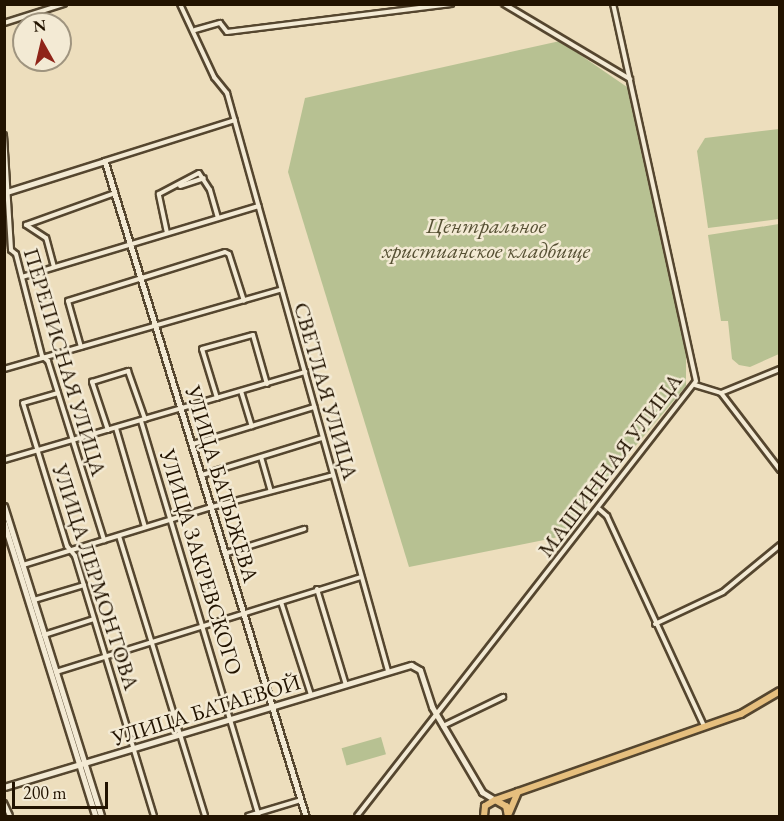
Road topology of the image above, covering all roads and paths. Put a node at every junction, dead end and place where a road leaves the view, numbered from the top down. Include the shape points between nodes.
1 (64, 4) edge
2 (180, 4) edge
3 (451, 4) edge
4 (504, 4) edge
5 (613, 4) edge
6 (4, 23) edge
7 (195, 30) junction
8 (630, 80) junction
9 (235, 120) junction
10 (4, 135) edge
11 (105, 161) junction
12 (6, 193) edge
13 (116, 193) junction
14 (258, 206) junction
15 (218, 218) junction
16 (167, 233) junction
17 (132, 243) junction
18 (54, 267) junction
19 (142, 277) junction
20 (22, 278) junction
21 (280, 290) junction
22 (244, 300) junction
23 (156, 325) junction
24 (81, 347) junction
25 (45, 358) junction
26 (4, 369) edge
27 (780, 369) edge
28 (305, 372) junction
29 (267, 384) junction
30 (695, 385) junction
31 (242, 391) junction
32 (58, 393) junction
33 (721, 393) junction
34 (217, 398) junction
35 (314, 407) junction
36 (182, 408) junction
37 (143, 420) junction
38 (252, 426) junction
39 (116, 428) junction
40 (108, 430) junction
41 (322, 438) junction
42 (72, 440) junction
43 (193, 444) junction
44 (38, 451) junction
45 (261, 457) junction
46 (4, 460) edge
47 (780, 470) edge
48 (202, 475) junction
49 (333, 475) junction
50 (271, 491) junction
51 (4, 506) edge
52 (212, 507) junction
53 (599, 509) junction
54 (170, 520) junction
55 (4, 523) edge
56 (145, 527) junction
57 (304, 529) dead end
58 (119, 536) junction
59 (104, 540) junction
60 (780, 545) edge
61 (71, 550) junction
62 (227, 553) junction
63 (23, 565) junction
64 (361, 577) junction
65 (84, 585) junction
66 (317, 590) junction
67 (34, 600) junction
68 (281, 602) junction
69 (244, 614) junction
70 (94, 619) junction
71 (655, 624) junction
72 (204, 626) junction
73 (44, 635) junction
74 (152, 641) junction
75 (106, 656) junction
76 (388, 671) junction
77 (56, 672) junction
78 (346, 685) junction
79 (780, 691) edge
80 (311, 695) junction
81 (503, 697) dead end
82 (273, 707) junction
83 (437, 715) junction
84 (233, 720) junction
85 (443, 726) junction
86 (704, 726) junction
87 (181, 735) junction
88 (133, 750) junction
89 (82, 765) junction
90 (4, 787) edge
91 (482, 792) junction
92 (518, 792) junction
93 (301, 800) junction
94 (495, 801) junction
95 (4, 803) edge
96 (483, 814) edge
97 (259, 815) edge
98 (10, 816) edge
99 (95, 816) edge
100 (101, 816) edge
101 (154, 816) edge
102 (205, 816) edge
103 (248, 816) edge
104 (306, 816) edge
105 (357, 816) edge
106 (508, 816) edge

1 - 6 street
2 - 7 street, СВЕТЛАЯ УЛИЦА via 186,22
3 - 7 street via 227,32 220,23
4 - 8 street
5 - 8 street, МАШИННАЯ УЛИЦА
7 - 9 street, СВЕТЛАЯ УЛИЦА via 202,54 227,93
8 - 30 street, МАШИННАЯ УЛИЦА via 697,375
9 - 11 street
9 - 14 street, СВЕТЛАЯ УЛИЦА
10 - 12 street, ПЕРЕПИСНАЯ УЛИЦА
11 - 12 street
11 - 13 street, УЛИЦА БАТЫЖЕВА
12 - 20 street, ПЕРЕПИСНАЯ УЛИЦА via 11,250
13 - 17 street, УЛИЦА БАТЫЖЕВА
13 - 18 street via 26,225 46,238
14 - 15 street
14 - 21 street, СВЕТЛАЯ УЛИЦА
15 - 16 street
15 - 16 street via 199,173 163,191 158,200
16 - 17 street
17 - 18 street
17 - 19 street, УЛИЦА БАТЫЖЕВА
18 - 20 street
19 - 22 street via 227,252
19 - 23 street, УЛИЦА БАТЫЖЕВА
19 - 24 street via 68,301
20 - 25 street, ПЕРЕПИСНАЯ УЛИЦА
21 - 22 street
21 - 28 street, СВЕТЛАЯ УЛИЦА
22 - 23 street
23 - 24 street
23 - 36 street, УЛИЦА БАТЫЖЕВА
24 - 25 street
25 - 26 street
25 - 32 street, ПЕРЕПИСНАЯ УЛИЦА
27 - 33 street
28 - 29 street
28 - 35 street, СВЕТЛАЯ УЛИЦА
29 - 31 street
29 - 34 street via 253,335 202,349
30 - 33 street
30 - 53 street, МАШИННАЯ УЛИЦА
31 - 34 street
31 - 38 street
32 - 42 street, ПЕРЕПИСНАЯ УЛИЦА
32 - 44 street, УЛИЦА ЛЕРМОНТОВА via 23,403
33 - 47 street
34 - 36 street
35 - 38 street
35 - 41 street, СВЕТЛАЯ УЛИЦА
36 - 37 street
36 - 43 street, УЛИЦА БАТЫЖЕВА
37 - 39 street
37 - 40 street, УЛИЦА ЗАКРЕВСКОГО via 129,371 92,382
37 - 54 street, УЛИЦА ЗАКРЕВСКОГО
38 - 43 street
39 - 40 street
39 - 56 street
40 - 42 street
41 - 45 street
41 - 49 street, СВЕТЛАЯ УЛИЦА
42 - 44 street
42 - 59 street, ПЕРЕПИСНАЯ УЛИЦА
43 - 48 street, УЛИЦА БАТЫЖЕВА
44 - 46 street
44 - 61 street, УЛИЦА ЛЕРМОНТОВА
45 - 48 street
45 - 50 street
48 - 52 street, УЛИЦА БАТЫЖЕВА
49 - 50 street
49 - 64 street, СВЕТЛАЯ УЛИЦА
50 - 52 street
51 - 63 main road
52 - 54 street
52 - 62 street, УЛИЦА БАТЫЖЕВА
53 - 71 street via 607,516
53 - 83 street, МАШИННАЯ УЛИЦА
54 - 56 street
54 - 72 street, УЛИЦА ЗАКРЕВСКОГО
55 - 89 main road
56 - 58 street
57 - 62 street
58 - 59 street
58 - 74 street
59 - 61 street
60 - 71 street via 723,592
61 - 63 street
61 - 65 street, УЛИЦА ЛЕРМОНТОВА
62 - 69 street, УЛИЦА БАТЫЖЕВА
63 - 67 main road
64 - 66 street
64 - 76 street, СВЕТЛАЯ УЛИЦА
65 - 67 street
65 - 70 street, УЛИЦА ЛЕРМОНТОВА
66 - 68 street
66 - 78 street
67 - 73 main road
68 - 69 street
68 - 80 street
69 - 72 street
69 - 82 street, УЛИЦА БАТЫЖЕВА
70 - 73 street
70 - 75 street, УЛИЦА ЛЕРМОНТОВА
71 - 86 street
72 - 74 street
72 - 84 street, УЛИЦА ЗАКРЕВСКОГО
73 - 77 main road
74 - 75 street
74 - 87 street
75 - 77 street
75 - 88 street, УЛИЦА ЛЕРМОНТОВА
76 - 78 main road, УЛИЦА БАТАЕВОЙ
76 - 83 main road, УЛИЦА БАТАЕВОЙ via 416,666
77 - 89 main road
78 - 80 main road, УЛИЦА БАТАЕВОЙ
79 - 86 main road via 741,714
80 - 82 main road, УЛИЦА БАТАЕВОЙ
81 - 85 street
82 - 84 main road, УЛИЦА БАТАЕВОЙ
82 - 93 street, УЛИЦА БАТЫЖЕВА
83 - 85 main road
83 - 105 street, МАШИННАЯ УЛИЦА
84 - 87 main road, УЛИЦА БАТАЕВОЙ
84 - 97 street, УЛИЦА ЗАКРЕВСКОГО
85 - 91 main road
86 - 92 main road
87 - 88 main road, УЛИЦА БАТАЕВОЙ
87 - 102 street
88 - 89 main road, УЛИЦА БАТАЕВОЙ
88 - 101 street, УЛИЦА ЛЕРМОНТОВА
89 - 90 main road, УЛИЦА БАТАЕВОЙ
89 - 99 main road
89 - 100 main road
91 - 94 main road
91 - 96 main road
92 - 94 main road
92 - 106 main road
93 - 97 street
93 - 104 street, УЛИЦА БАТЫЖЕВА
94 - 96 main road
94 - 106 main road via 506,806
95 - 98 street
97 - 103 street

